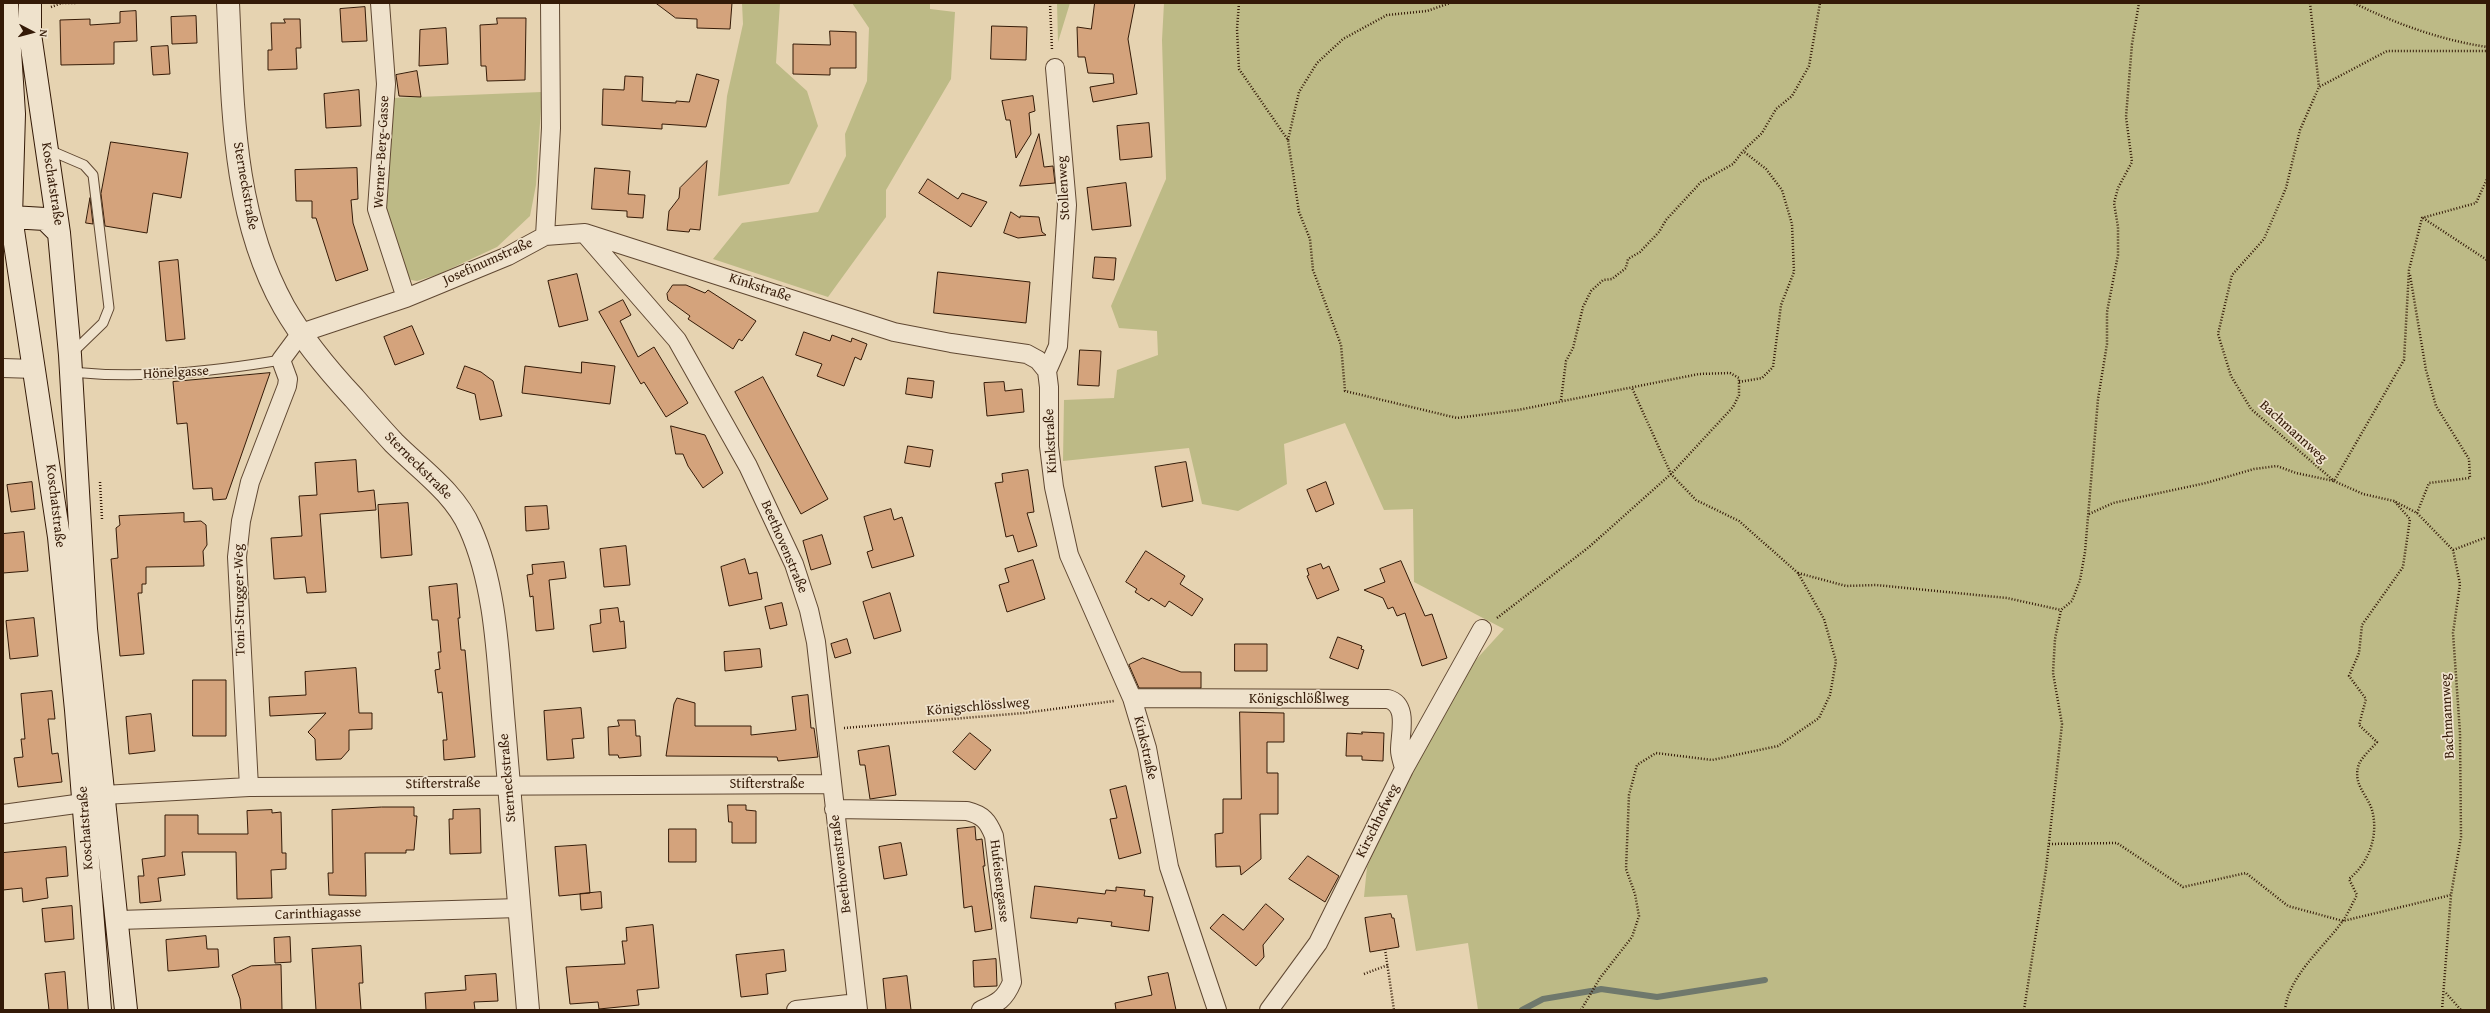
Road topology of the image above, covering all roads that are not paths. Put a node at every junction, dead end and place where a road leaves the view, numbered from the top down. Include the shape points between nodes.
1 (7, 3) edge
2 (30, 3) edge
3 (228, 3) edge
4 (380, 3) edge
5 (550, 3) edge
6 (1055, 68) road end
7 (47, 149) junction
8 (11, 217) junction
9 (60, 233) junction
10 (584, 233) junction
11 (545, 236) junction
12 (406, 298) junction
13 (301, 333) junction
14 (281, 360) junction
15 (70, 363) junction
16 (3, 368) edge
17 (35, 368) junction
18 (1047, 371) junction
19 (1482, 629) road end
20 (1132, 698) junction
21 (1404, 769) junction
22 (508, 784) junction
23 (831, 784) junction
24 (249, 787) junction
25 (103, 795) junction
26 (83, 803) junction
27 (834, 809) junction
28 (3, 814) edge
29 (519, 908) junction
30 (118, 920) junction
31 (858, 1007) edge
32 (100, 1010) edge
33 (126, 1010) edge
34 (528, 1010) edge
35 (796, 1010) edge
36 (981, 1010) edge
37 (1217, 1010) edge
38 (1269, 1010) edge

1 - 8 main road, Koschatstraße via 14,114
2 - 7 main road, Koschatstraße via 30,34
3 - 13 main road, Sterneckstraße via 234,118 244,197 255,239 270,278 284,307
4 - 12 street, Werner-Berg-Gasse via 386,84 377,209
5 - 11 street, Josefinumstraße via 551,128
6 - 18 street, Stollenweg via 1067,205 1058,346
7 - 9 main road, Koschatstraße
7 - 15 lane via 84,165 93,175 108,300 103,323
8 - 9 main road via 44,219
8 - 17 main road, Koschatstraße via 16,265
9 - 15 main road, Koschatstraße
10 - 11 street, Kinkstraße
10 - 18 street, Kinkstraße via 894,332 1026,354 1038,360
10 - 23 street, Beethovenstraße via 677,340 748,466 794,564 816,642
11 - 12 street, Josefinumstraße via 508,256
12 - 13 street, Josefinumstraße
13 - 14 street
13 - 22 main road, Sterneckstraße via 330,372 388,436 448,494 470,525 480,555 495,622
14 - 15 lane, Hönelgasse via 218,371 118,376
14 - 24 street, Toni-Strugger-Weg via 288,379 287,386 250,482 241,521 237,557
15 - 17 main road
15 - 25 main road, Koschatstraße via 86,629
16 - 17 street
17 - 26 main road, Koschatstraße via 59,537
18 - 20 street, Kinkstraße via 1049,446 1063,536
19 - 21 street, Kirschhofweg
20 - 21 street, Königschlößlweg via 1388,699 1395,701 1400,708 1400,752
20 - 37 street, Kinkstraße via 1147,748 1170,867
21 - 38 street, Kirschhofweg via 1318,942
22 - 23 street, Stifterstraße
22 - 24 street, Stifterstraße
22 - 29 main road, Sterneckstraße
23 - 27 street, Beethovenstraße
24 - 25 street, Stifterstraße
25 - 30 main road, Koschatstraße
26 - 28 street
26 - 32 main road, Koschatstraße
27 - 31 street, Beethovenstraße
27 - 36 street, Hufeisengasse via 967,812 978,814 987,820 994,836 1012,982 1007,995
29 - 30 street, Carinthiagasse
29 - 34 main road, Sterneckstraße
30 - 33 main road, Koschatstraße
31 - 35 street

